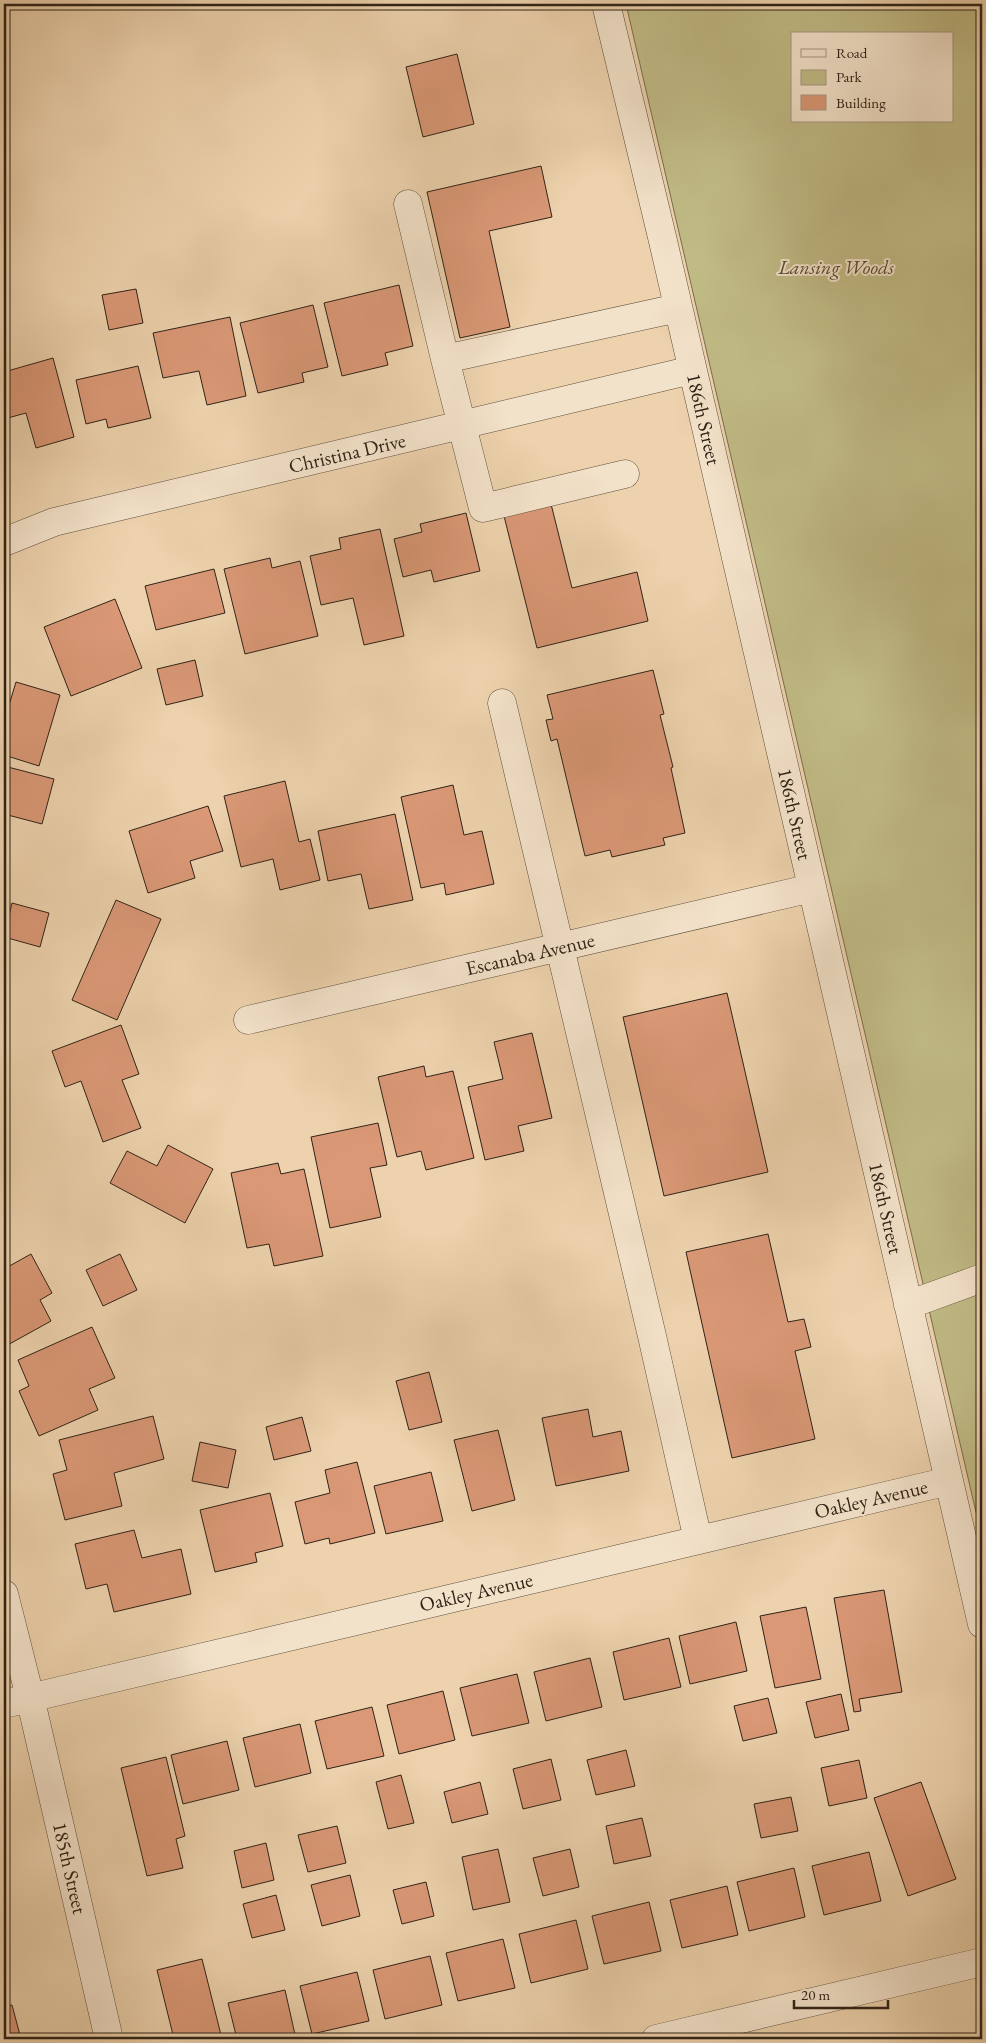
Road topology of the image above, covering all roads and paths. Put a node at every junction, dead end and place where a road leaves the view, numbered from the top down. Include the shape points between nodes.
1 (606, 4) edge
2 (408, 204) dead end
3 (678, 308) junction
4 (444, 359) junction
5 (692, 370) junction
6 (462, 425) junction
7 (625, 474) dead end
8 (4, 542) edge
9 (502, 703) dead end
10 (812, 888) junction
11 (560, 947) junction
12 (248, 1020) dead end
13 (982, 1278) edge
14 (908, 1305) junction
15 (949, 1481) junction
16 (698, 1540) junction
17 (4, 1594) edge
18 (982, 1624) edge
19 (30, 1697) junction
20 (4, 1704) edge
21 (982, 1962) edge
22 (109, 2039) edge
23 (656, 2039) edge

1 - 3 street, 186th Street
2 - 4 street
3 - 4 street
3 - 5 street, 186th Street
4 - 6 street
5 - 6 street, Christina Drive
5 - 10 street, 186th Street
6 - 7 street via 483,508
6 - 8 street, Christina Drive via 54,522
9 - 11 street
10 - 11 street, Escanaba Avenue
10 - 14 street, 186th Street
11 - 12 street, Escanaba Avenue
11 - 16 street
13 - 14 street
14 - 15 street, 186th Street
15 - 16 street, Oakley Avenue
15 - 18 street, 186th Street
16 - 19 street, Oakley Avenue
17 - 19 street
19 - 20 street, Oakley Avenue
19 - 22 street, 185th Street
21 - 23 street

